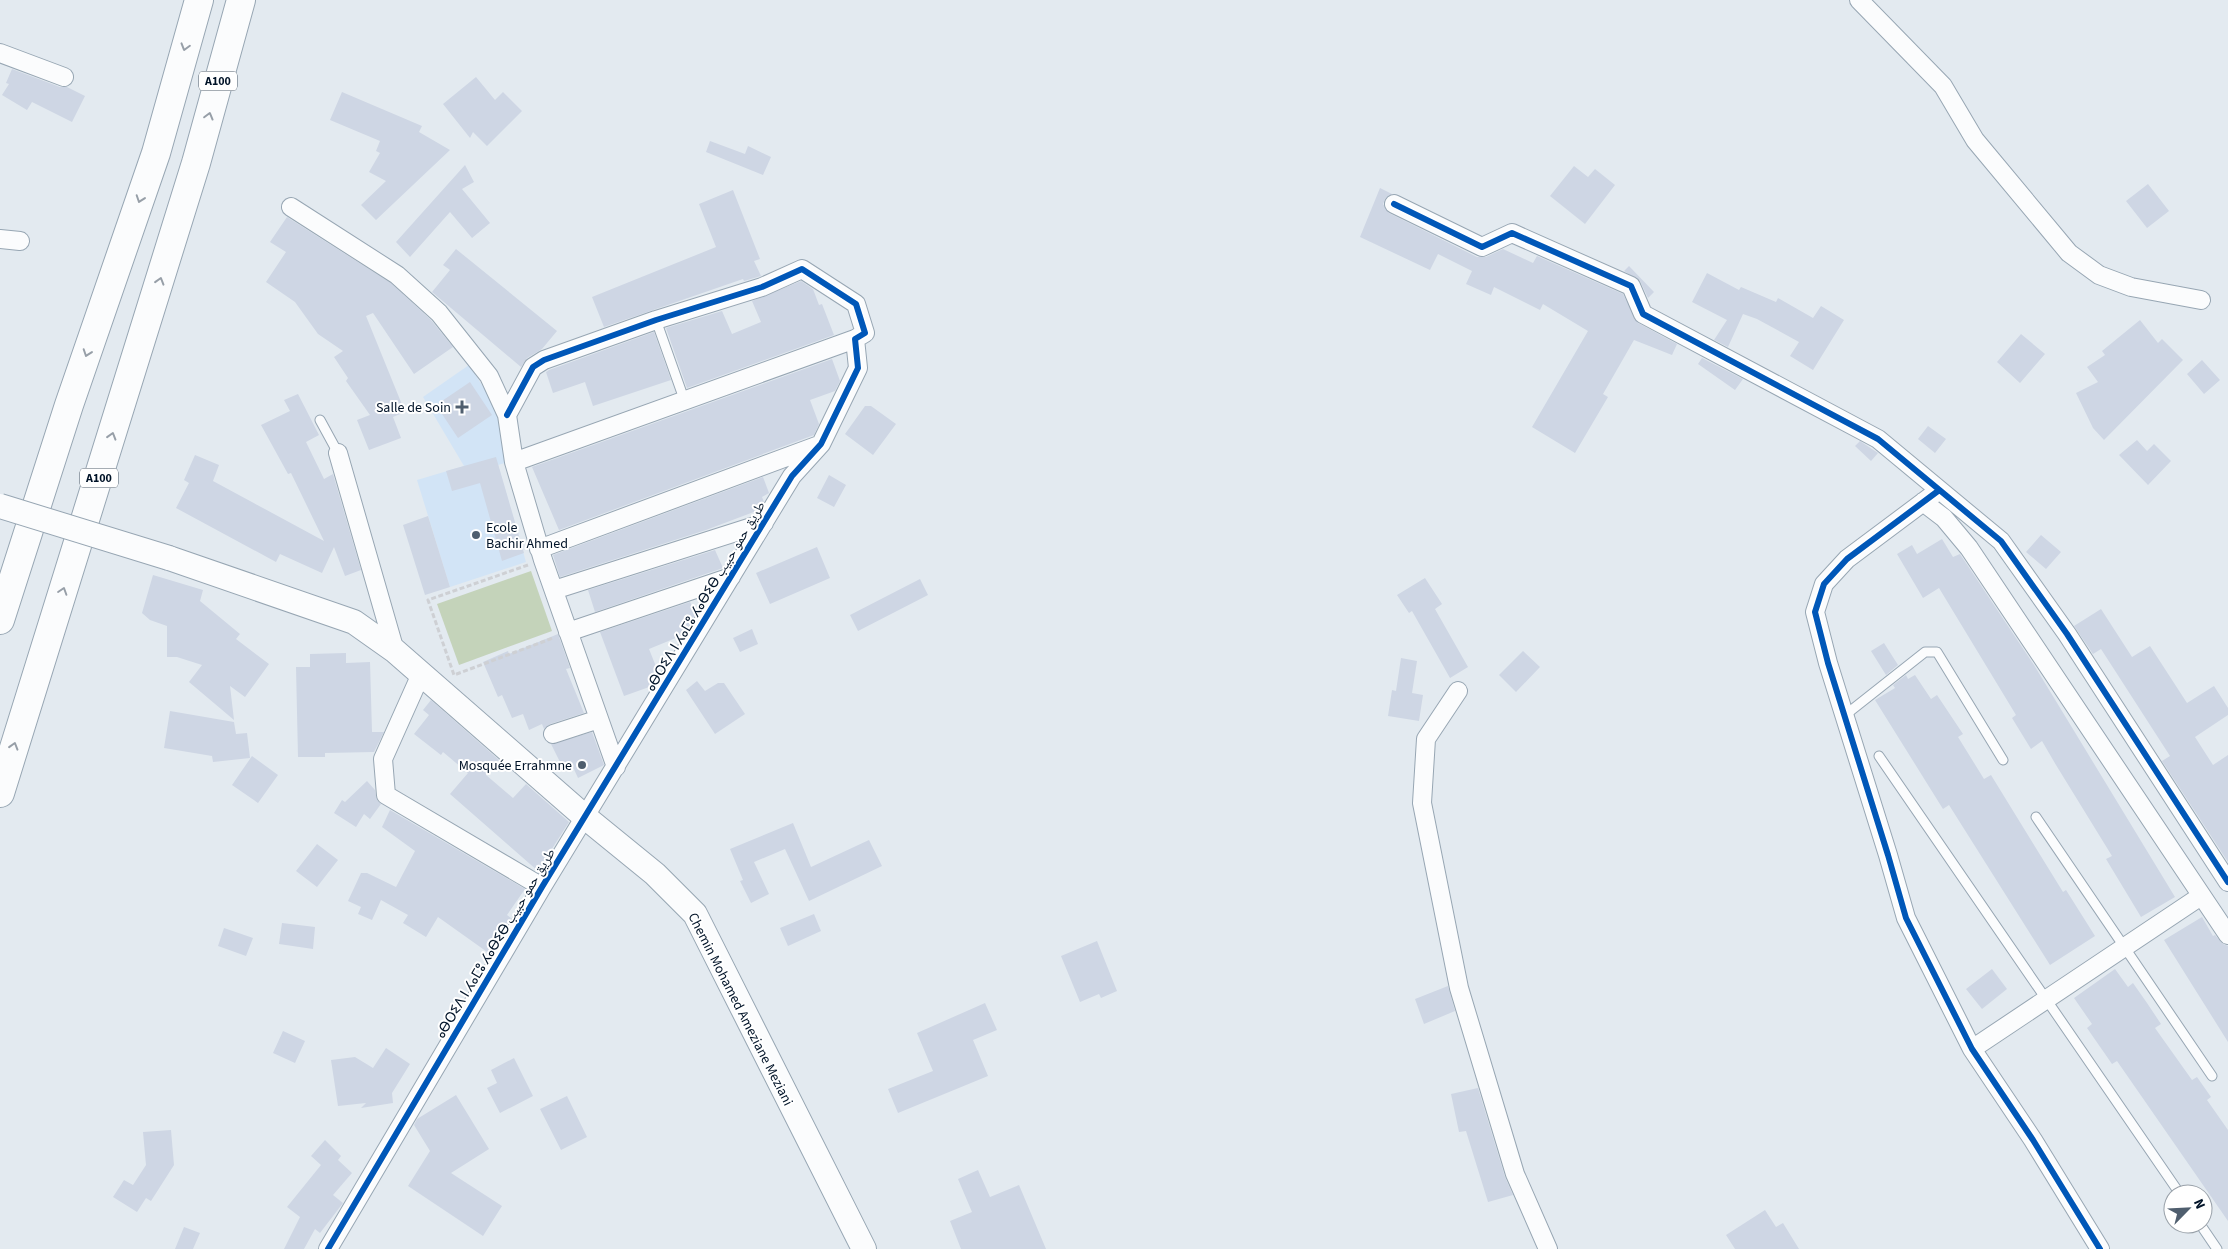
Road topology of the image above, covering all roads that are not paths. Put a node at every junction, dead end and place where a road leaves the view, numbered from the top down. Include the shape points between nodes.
1 (199, 0) edge
2 (241, 0) edge
3 (1859, 0) edge
4 (0, 53) edge
5 (64, 77) dead end
6 (1394, 204) dead end
7 (291, 207) dead end
8 (0, 238) edge
9 (20, 241) dead end
10 (2201, 300) dead end
11 (656, 320) junction
12 (855, 339) junction
13 (684, 399) junction
14 (507, 415) junction
15 (320, 420) dead end
16 (822, 444) junction
17 (338, 453) joint
18 (514, 462) junction
19 (1938, 491) junction
20 (1923, 502) junction
21 (0, 506) edge
22 (764, 523) junction
23 (541, 554) junction
24 (731, 577) junction
25 (554, 590) junction
26 (0, 620) edge
27 (568, 632) junction
28 (395, 651) junction
29 (421, 674) junction
30 (1458, 691) dead end
31 (1844, 716) junction
32 (599, 719) junction
33 (553, 734) dead end
34 (1879, 756) dead end
35 (2003, 760) dead end
36 (616, 767) junction
37 (0, 793) edge
38 (2036, 816) dead end
39 (586, 817) junction
40 (2228, 882) edge
41 (542, 887) junction
42 (2201, 896) junction
43 (2228, 935) edge
44 (2124, 947) junction
45 (2047, 999) junction
46 (1972, 1049) junction
47 (2212, 1076) dead end
48 (2173, 1184) edge
49 (2207, 1234) edge
50 (328, 1249) edge
51 (864, 1249) edge
52 (1548, 1249) edge
53 (2100, 1249) edge
54 (2217, 1249) edge

1 -> 26 highway, A100 via 156,153 69,405
37 -> 2 highway, A100 via 196,163
3 - 10 street via 1943,86 1975,140 2069,253 2099,275 2131,287
4 - 5 street
6 - 19 street via 1482,247 1512,233 1631,286 1643,314 1878,439
7 - 14 street via 397,275 439,313 489,376
8 - 9 street
11 - 12 street, ⴰⴱⵔⵉⴷ ⵏ ⵃⴰⵎⵓ ⵃⴰⴱⵉⴱ طريق حمو حبيب via 762,287 802,269 856,304 865,333
11 - 13 lane
11 - 14 street, ⴰⴱⵔⵉⴷ ⵏ ⵃⴰⵎⵓ ⵃⴰⴱⵉⴱ طريق حمو حبيب via 544,360 533,367
12 - 13 street
12 - 16 street, ⴰⴱⵔⵉⴷ ⵏ ⵃⴰⵎⵓ ⵃⴰⴱⵉⴱ طريق حمو حبيب via 858,368
13 - 18 street
14 - 18 street
15 - 17 lane
16 - 22 street, ⴰⴱⵔⵉⴷ ⵏ ⵃⴰⵎⵓ ⵃⴰⴱⵉⴱ طريق حمو حبيب via 792,476
16 - 23 street
17 - 28 street
18 - 23 street
19 - 20 street
19 - 40 street via 2001,541 2067,634
20 - 31 street via 1847,558 1824,584 1815,612
20 - 42 street via 1944,518 1969,548
21 - 28 main road, Chemin Mohamed Ameziane Meziani, bridge via 169,558 354,622
22 - 24 street, ⴰⴱⵔⵉⴷ ⵏ ⵃⴰⵎⵓ ⵃⴰⴱⵉⴱ طريق حمو حبيب
22 - 25 street
23 - 25 street
24 - 27 street
24 - 36 street, ⴰⴱⵔⵉⴷ ⵏ ⵃⴰⵎⵓ ⵃⴰⴱⵉⴱ طريق حمو حبيب
25 - 27 street
27 - 32 street
28 - 29 main road, Chemin Mohamed Ameziane Meziani
29 - 39 main road, Chemin Mohamed Ameziane Meziani
29 - 41 street via 384,759 386,795
30 - 52 street via 1426,739 1422,803 1459,988 1515,1174
31 - 35 lane via 1925,652 1937,652
31 - 46 street via 1906,918
32 - 33 street
32 - 36 street
34 - 45 lane
36 - 39 street, ⴰⴱⵔⵉⴷ ⵏ ⵃⴰⵎⵓ ⵃⴰⴱⵉⴱ طريق حمو حبيب
38 - 44 lane
39 - 41 street, ⴰⴱⵔⵉⴷ ⵏ ⵃⴰⵎⵓ ⵃⴰⴱⵉⴱ طريق حمو حبيب
39 - 51 main road, Chemin Mohamed Ameziane Meziani via 655,874 695,914
41 - 50 street, ⴰⴱⵔⵉⴷ ⵏ ⵃⴰⵎⵓ ⵃⴰⴱⵉⴱ طريق حمو حبيب
42 - 43 street
42 - 44 street
44 - 45 street
44 - 47 lane
45 - 46 street
45 - 48 lane
46 - 53 street
49 - 54 lane

